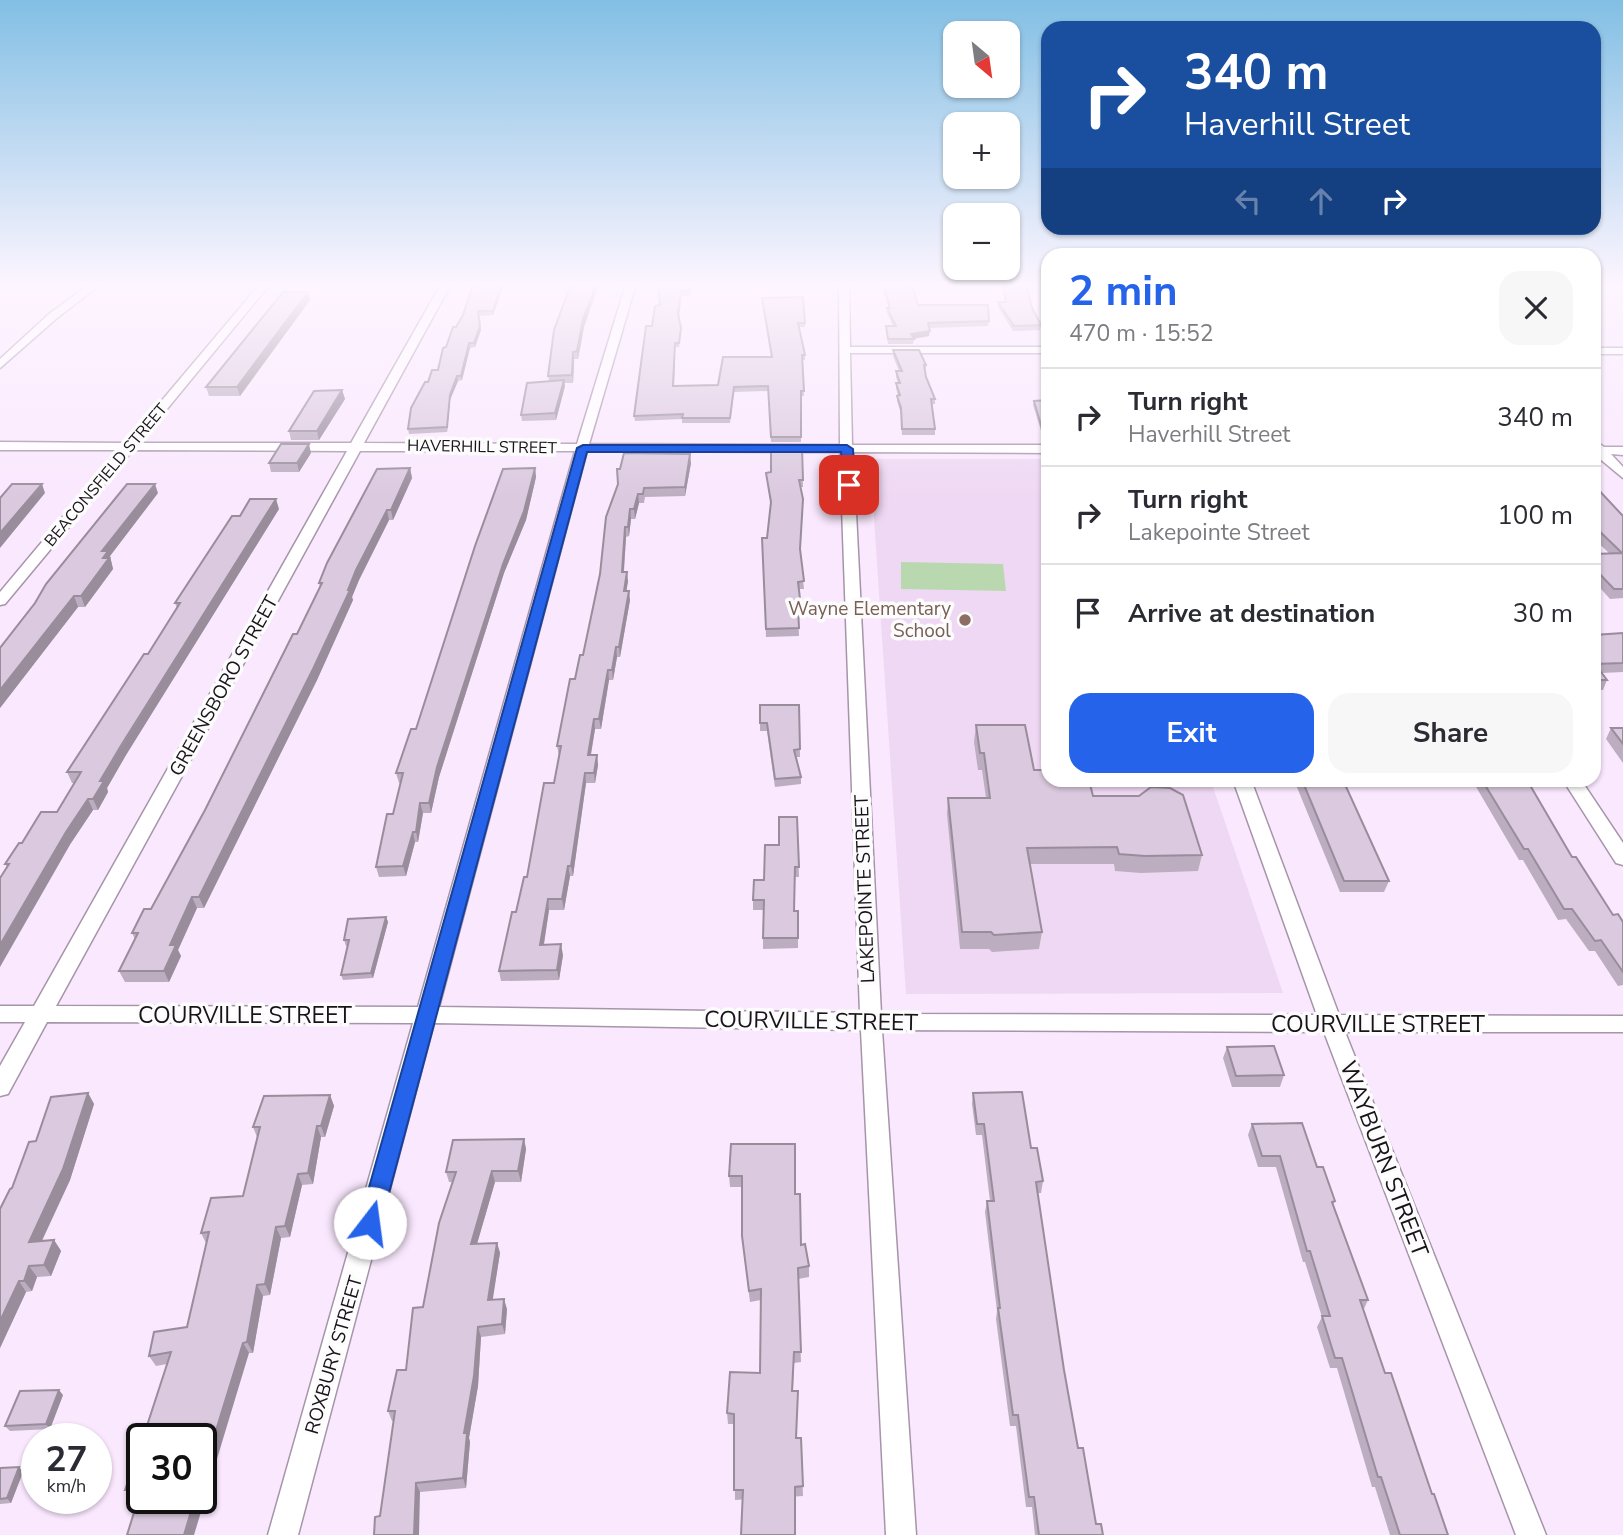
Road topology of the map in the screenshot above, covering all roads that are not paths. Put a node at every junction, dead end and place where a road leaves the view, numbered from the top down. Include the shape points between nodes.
1 (205, 356) edge
2 (407, 356) edge
3 (610, 356) edge
4 (847, 356) edge
5 (0, 446) edge
6 (129, 446) junction
7 (357, 446) junction
8 (583, 448) junction
9 (847, 449) junction
10 (1041, 449) edge
11 (1601, 449) edge
12 (1623, 451) edge
13 (1601, 453) edge
14 (1623, 474) edge
15 (0, 601) edge
16 (1245, 787) edge
17 (1577, 787) edge
18 (1623, 858) edge
19 (0, 1014) edge
20 (40, 1014) junction
21 (428, 1015) junction
22 (871, 1022) junction
23 (1331, 1023) junction
24 (1623, 1024) edge
25 (0, 1087) edge
26 (283, 1535) edge
27 (901, 1535) edge
28 (1531, 1535) edge

1 - 6 street, BEACONSFIELD STREET
2 - 7 street, GREENSBORO STREET
3 - 8 street, ROXBURY STREET
4 - 9 street, LAKEPOINTE STREET
5 - 6 street, HAVERHILL STREET
6 - 7 street, HAVERHILL STREET
6 - 15 street, BEACONSFIELD STREET
7 - 8 street, HAVERHILL STREET
7 - 20 street, GREENSBORO STREET
8 - 9 street, HAVERHILL STREET
8 - 21 street, ROXBURY STREET
9 - 10 street, HAVERHILL STREET
9 - 22 street, LAKEPOINTE STREET
11 - 12 street
13 - 14 street
16 - 23 street, WAYBURN STREET
17 - 18 street
19 - 20 street, COURVILLE STREET
20 - 21 street, COURVILLE STREET
20 - 25 street, GREENSBORO STREET
21 - 22 street, COURVILLE STREET
21 - 26 street, ROXBURY STREET
22 - 23 street, COURVILLE STREET
22 - 27 street, LAKEPOINTE STREET
23 - 24 street, COURVILLE STREET
23 - 28 street, WAYBURN STREET

